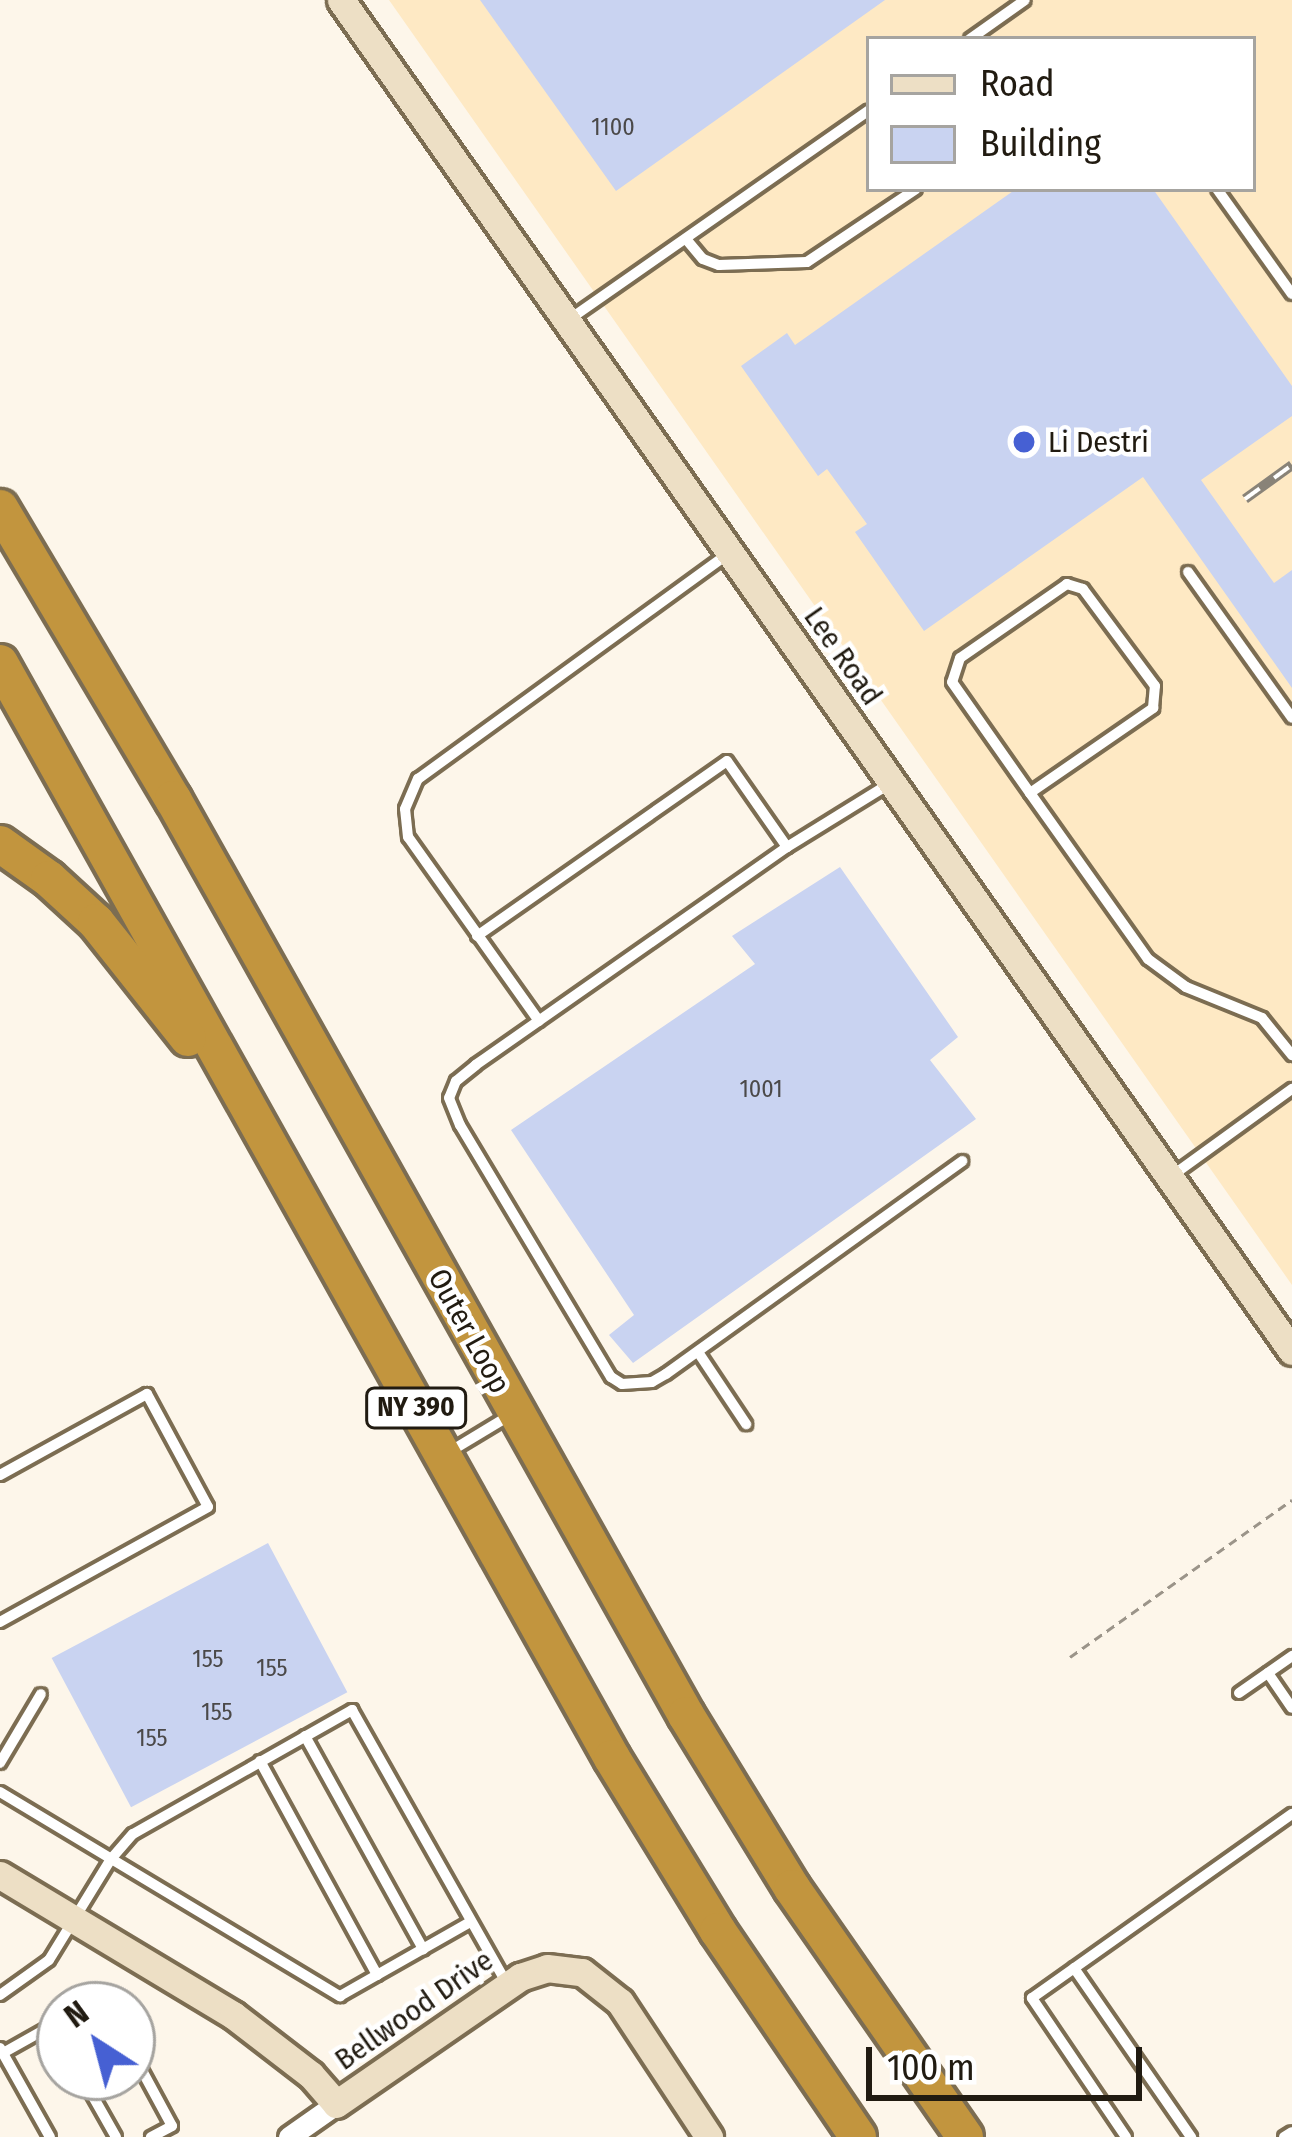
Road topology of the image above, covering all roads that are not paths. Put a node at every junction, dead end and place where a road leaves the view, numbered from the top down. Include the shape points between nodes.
1 (340, 0) edge
2 (1025, 0) edge
3 (974, 36) edge
4 (866, 112) edge
5 (912, 192) edge
6 (1219, 192) edge
7 (686, 239) junction
8 (1292, 294) edge
9 (567, 321) junction
10 (0, 490) edge
11 (0, 508) edge
12 (730, 553) junction
13 (35, 566) junction
14 (1189, 572) dead end
15 (0, 663) edge
16 (1292, 718) edge
17 (892, 782) junction
18 (1030, 793) junction
19 (0, 844) edge
20 (788, 847) junction
21 (477, 936) junction
22 (539, 1021) junction
23 (1292, 1055) edge
24 (1292, 1089) edge
25 (962, 1161) dead end
26 (1170, 1177) junction
27 (290, 1181) junction
28 (1287, 1332) edge
29 (698, 1352) junction
30 (515, 1412) junction
31 (746, 1424) dead end
32 (443, 1456) junction
33 (0, 1475) edge
34 (0, 1622) edge
35 (1292, 1656) edge
36 (1268, 1673) junction
37 (1238, 1693) dead end
38 (40, 1694) dead end
39 (1292, 1708) edge
40 (305, 1736) junction
41 (0, 1762) edge
42 (260, 1762) junction
43 (0, 1792) edge
44 (1292, 1814) edge
45 (111, 1859) junction
46 (0, 1875) edge
47 (74, 1919) junction
48 (470, 1922) junction
49 (423, 1948) junction
50 (1074, 1968) junction
51 (377, 1975) junction
52 (507, 1984) junction
53 (0, 1995) edge
54 (36, 2033) edge
55 (1, 2051) edge
56 (156, 2096) edge
57 (96, 2101) edge
58 (336, 2104) junction
59 (1292, 2132) edge
60 (50, 2137) edge
61 (116, 2137) edge
62 (152, 2137) edge
63 (290, 2137) edge
64 (709, 2137) edge
65 (858, 2137) edge
66 (965, 2137) edge
67 (1126, 2137) edge
68 (1191, 2137) edge
69 (1284, 2137) edge

1 - 9 street, Lee Road
2 - 3 lane
4 - 7 lane
5 - 7 lane via 807,262 719,265
6 - 8 lane
7 - 9 lane
9 - 12 street, Lee Road
10 - 13 highway
11 - 13 highway, Outer Loop / NY 390
12 - 17 street, Lee Road
12 - 21 lane via 418,779 405,808 408,838
13 - 30 highway, Outer Loop / NY 390
14 - 16 lane
15 - 27 highway, NY 390
17 - 20 lane
17 - 26 street, Lee Road
18 - 18 lane via 952,682 960,658 1067,584 1083,589 1155,686 1153,708
18 - 23 lane via 1148,959 1186,987 1262,1018
19 - 27 highway via 61,889 119,948
20 - 21 lane via 727,761
20 - 22 lane
21 - 22 lane
22 - 29 lane via 456,1081 449,1098 460,1125 610,1377 652,1382
24 - 26 lane
25 - 29 lane
26 - 28 street, Lee Road
27 - 32 highway, NY 390
29 - 31 lane
30 - 32 lane
30 - 66 highway, Outer Loop / NY 390 via 756,1830
32 - 65 highway, NY 390 via 682,1874
33 - 34 lane via 146,1394 208,1507
35 - 36 lane
36 - 37 lane
36 - 39 lane
38 - 41 lane
40 - 42 lane
40 - 48 lane via 352,1711
40 - 49 lane
42 - 45 lane via 141,1828
42 - 51 lane
43 - 45 lane
44 - 50 lane
45 - 47 lane
45 - 51 lane via 340,1996
46 - 47 street, Bellwood Drive
47 - 53 lane via 41,1968
47 - 58 street, Bellwood Drive via 232,2015
48 - 49 lane
48 - 52 lane
49 - 51 lane
50 - 67 lane via 1032,1997
50 - 68 lane
52 - 58 street, Bellwood Drive
52 - 64 street, Bellwood Drive via 554,1967 602,1983
54 - 55 lane
55 - 60 lane
56 - 62 lane via 172,2126
57 - 61 lane
58 - 63 street
59 - 69 lane

